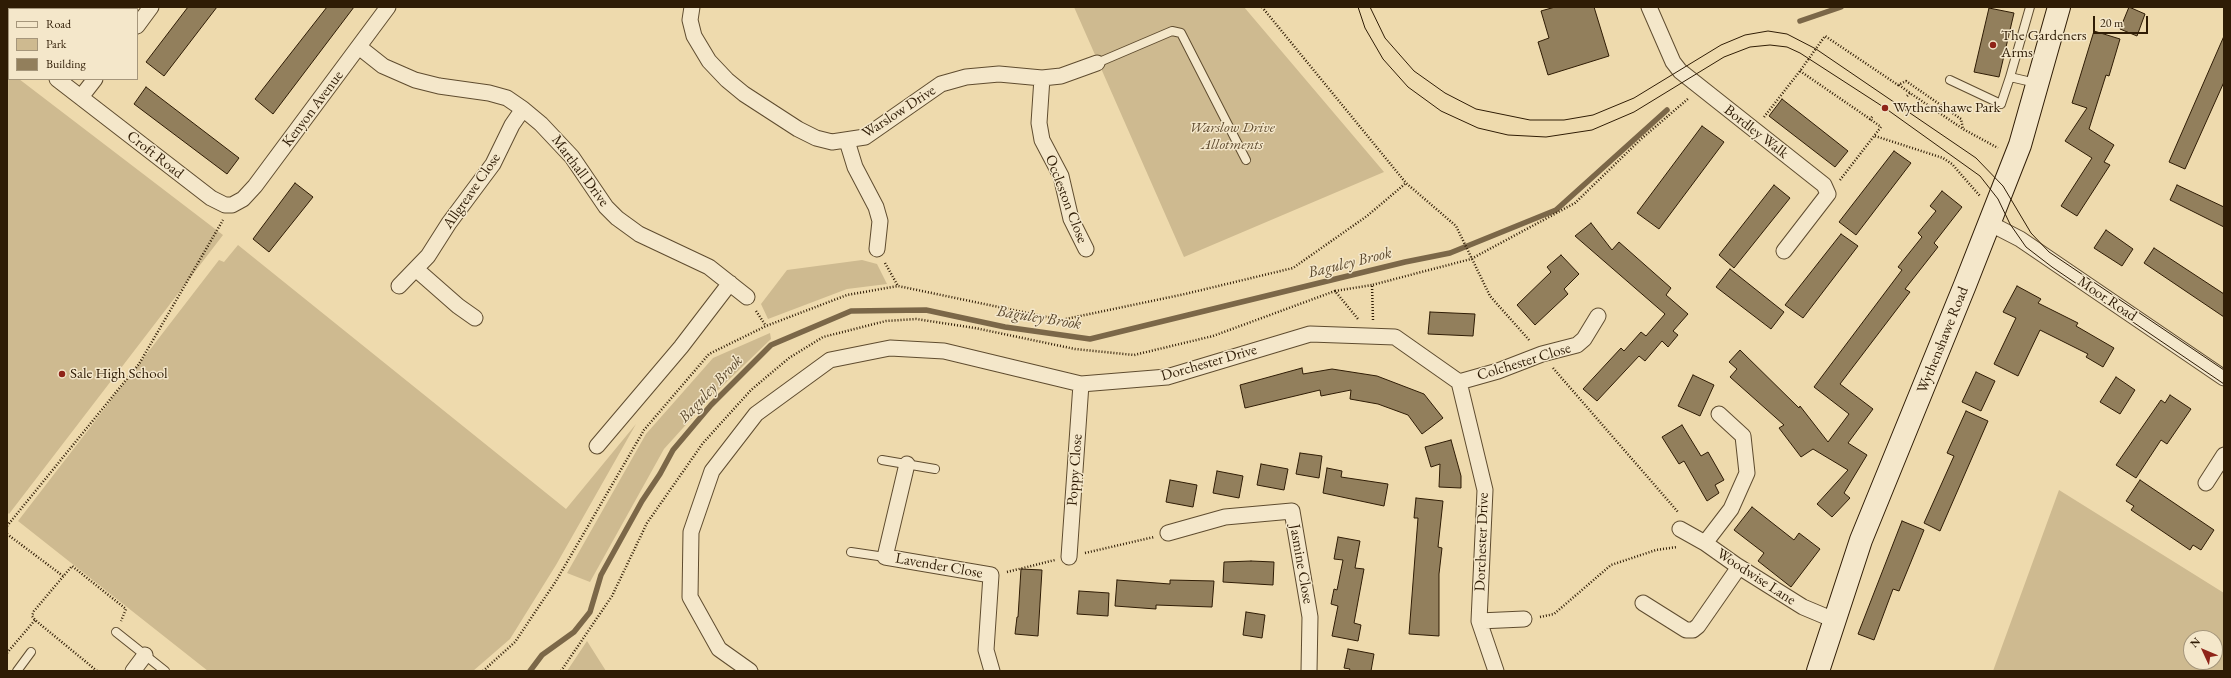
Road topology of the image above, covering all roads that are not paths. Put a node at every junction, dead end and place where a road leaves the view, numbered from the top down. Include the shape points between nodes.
1 (152, 7) edge
2 (388, 7) edge
3 (692, 7) edge
4 (1650, 7) edge
5 (2030, 7) edge
6 (2055, 8) edge
7 (138, 25) edge
8 (359, 47) junction
9 (1097, 63) joint
10 (2010, 77) junction
11 (1042, 78) junction
12 (59, 80) edge
13 (94, 80) edge
14 (1950, 80) dead end
15 (2037, 83) junction
16 (81, 97) junction
17 (523, 109) junction
18 (848, 141) junction
19 (1246, 160) dead end
20 (232, 205) joint
21 (1991, 217) junction
22 (877, 249) road end
23 (1086, 249) dead end
24 (1784, 251) dead end
25 (417, 270) junction
26 (730, 283) junction
27 (399, 286) dead end
28 (747, 297) dead end
29 (1598, 316) dead end
30 (475, 318) dead end
31 (2224, 378) edge
32 (1459, 382) junction
33 (1081, 384) junction
34 (1720, 414) dead end
35 (597, 446) dead end
36 (2224, 455) edge
37 (882, 460) dead end
38 (907, 464) junction
39 (935, 469) dead end
40 (2206, 483) dead end
41 (1680, 529) dead end
42 (1168, 533) road end
43 (1705, 543) junction
44 (851, 552) dead end
45 (885, 557) junction
46 (1069, 557) road end
47 (1739, 567) junction
48 (1643, 603) dead end
49 (1524, 619) road end
50 (1834, 620) junction
51 (1479, 621) junction
52 (116, 632) road end
53 (31, 652) dead end
54 (146, 655) junction
55 (18, 671) edge
56 (133, 671) edge
57 (165, 671) edge
58 (750, 671) edge
59 (992, 671) edge
60 (1309, 671) edge
61 (1496, 671) edge
62 (1818, 671) edge

1 - 7 street
2 - 8 street, Kenyon Avenue
3 - 18 street, Warslow Drive via 690,20 694,36 709,61 727,80 798,129 832,142
4 - 24 street, Bordley Walk via 1672,62 1688,79 1824,186 1828,194
5 - 10 lane
6 - 15 main road, Wythenshawe Road
8 - 17 street, Marthall Drive via 383,66 415,80 489,93 507,98
8 - 20 street, Kenyon Avenue via 255,186 243,199
9 - 11 street, Warslow Drive via 1061,76
9 - 19 lane via 1167,33 1176,31 1181,34
10 - 14 lane via 2001,104
10 - 15 lane
11 - 18 street, Warslow Drive via 984,74 966,76 941,84 865,138
11 - 23 street, Occleston Close via 1039,123 1042,140 1061,176 1071,219
12 - 16 street, Croft Road
13 - 16 street
15 - 21 main road, Wythenshawe Road via 2014,160
16 - 20 street, Croft Road via 211,198
17 - 25 street, Allgreave Close via 493,164 448,223 435,247
17 - 26 street, Marthall Drive via 557,139 606,207 623,223 639,234 709,267
18 - 22 street via 855,167 876,207 880,221
21 - 31 street, Moor Road
21 - 50 main road, Wythenshawe Road via 1861,540
25 - 27 street, Allgreave Close
25 - 30 street
26 - 28 street, Marthall Drive
26 - 35 street via 681,347
29 - 32 street, Colchester Close via 1578,345 1542,354
32 - 33 street, Dorchester Drive via 1395,338 1310,334 1167,377
32 - 51 street, Dorchester Drive via 1485,490
33 - 46 street, Poppy Close
33 - 58 street, Dorchester Drive via 944,351 890,348 830,360 756,414 712,471 691,532 690,597 719,648
34 - 43 street via 1743,436 1747,473 1731,509
36 - 40 street
37 - 38 lane
38 - 39 lane
38 - 45 street, Lavender Close
41 - 43 street, Woodwise Lane
42 - 60 street, Jasmine Close via 1225,517 1292,511 1310,617
43 - 47 street, Woodwise Lane
44 - 45 lane
45 - 59 street, Lavender Close via 991,575 986,650
47 - 48 street via 1693,630 1686,630
47 - 50 street, Woodwise Lane via 1803,607
49 - 51 street
50 - 62 main road, Wythenshawe Road
51 - 61 street, Dorchester Drive
52 - 54 lane
53 - 55 lane
54 - 56 street
54 - 57 lane

